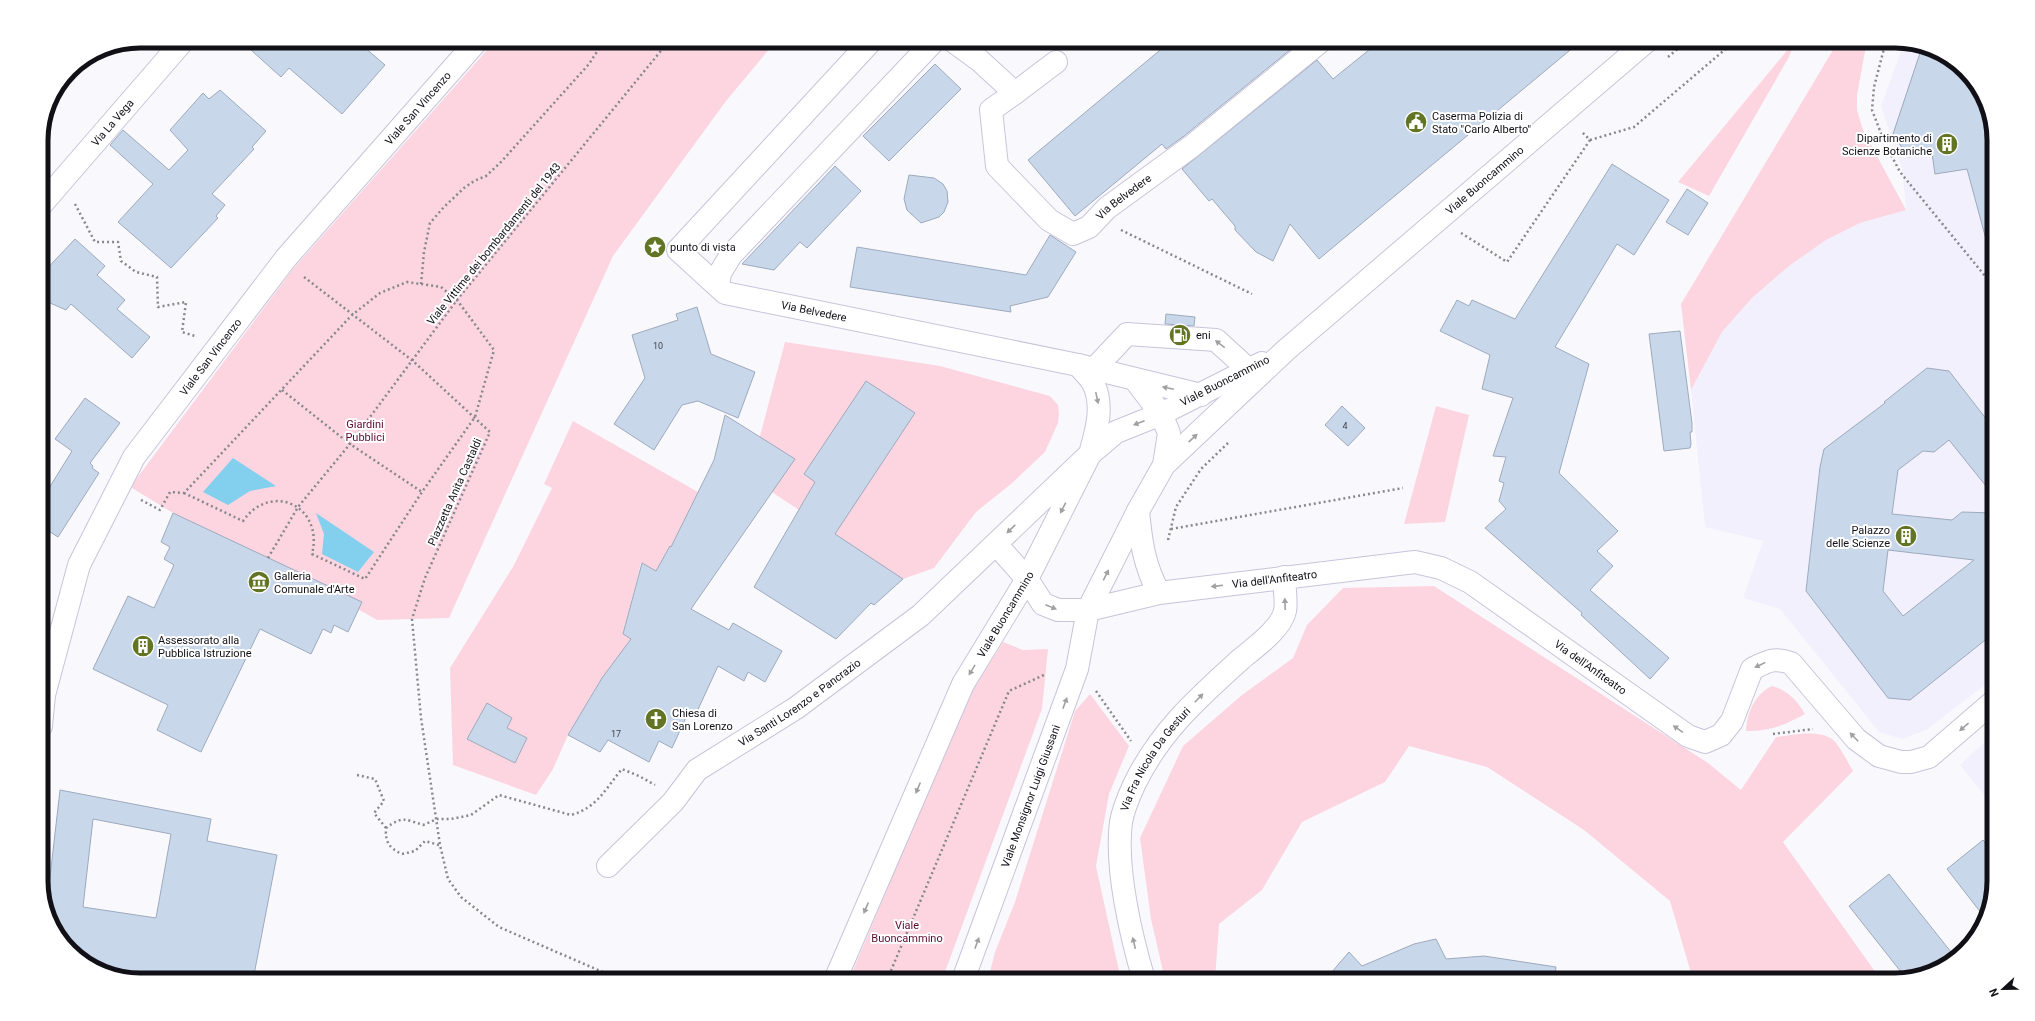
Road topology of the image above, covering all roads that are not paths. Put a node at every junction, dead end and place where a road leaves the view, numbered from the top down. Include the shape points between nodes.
1 (177, 48) edge
2 (471, 48) edge
3 (865, 48) edge
4 (927, 48) edge
5 (963, 48) edge
6 (1312, 48) edge
7 (1639, 48) edge
8 (1056, 62) dead end
9 (1015, 93) junction
10 (48, 197) edge
11 (718, 286) junction
12 (1286, 350) junction
13 (1086, 367) junction
14 (1249, 370) junction
15 (1136, 381) junction
16 (1200, 395) junction
17 (1161, 414) junction
18 (1090, 454) junction
19 (1164, 465) junction
20 (1138, 511) junction
21 (996, 544) junction
22 (1284, 577) junction
23 (1027, 579) junction
24 (1159, 593) junction
25 (1088, 610) junction
26 (48, 680) edge
27 (1987, 707) edge
28 (608, 866) dead end
29 (838, 973) edge
30 (966, 973) edge
31 (1142, 973) edge

1 - 10 street, Via La Vega
2 - 26 street, Viale San Vincenzo via 286,258 134,457 79,565
3 - 11 street, Via Belvedere via 678,250
4 - 11 street via 731,255 720,273
5 - 9 street
6 - 9 street, Via Belvedere via 1192,146 1107,208 1089,227 1073,234 1049,220 997,166 991,110
7 - 12 street, Viale Buoncammino
8 - 9 street, Via Belvedere
11 - 13 street, Via Belvedere via 725,293
12 - 14 street, Viale Buoncammino
19 -> 12 street, Viale Buoncammino
14 -> 13 street via 1216,340 1127,334
13 - 15 street, Via Belvedere
13 -> 18 street via 1099,402 1098,427
14 - 16 street, Viale Buoncammino
16 -> 15 street, Via Belvedere
15 - 17 street
16 - 17 street, Viale Buoncammino
17 -> 18 street, Viale Buoncammino via 1116,432
17 - 19 street via 1170,433
18 -> 21 street, Via Santi Lorenzo e Pancrazio
18 -> 23 street, Viale Buoncammino
19 - 20 street, Viale Buoncammino
20 - 24 street via 1142,549 1149,574
25 -> 20 street, Viale Buoncammino
21 - 23 street
21 - 28 street, Via Santi Lorenzo e Pancrazio via 921,615 796,708 697,770 648,829
22 -> 24 street, Via dell'Anfiteatro
27 -> 22 street, Via dell'Anfiteatro via 1929,757 1900,762 1879,756 1856,739 1791,663 1779,659 1752,669 1732,720 1721,735 1705,742 1688,736 1470,582 1441,568 1415,562
31 -> 22 street, Via Fra Nicola Da Gesturi via 1133,942 1120,844 1122,821 1131,793 1146,761 1165,733 1203,693 1274,630 1285,611
23 -> 25 street, Via dell'Anfiteatro via 1044,604 1058,610
23 -> 29 street, Viale Buoncammino via 963,684
24 - 25 street, Via dell'Anfiteatro
30 -> 25 street, Viale Monsignor Luigi Giussani via 1077,669

